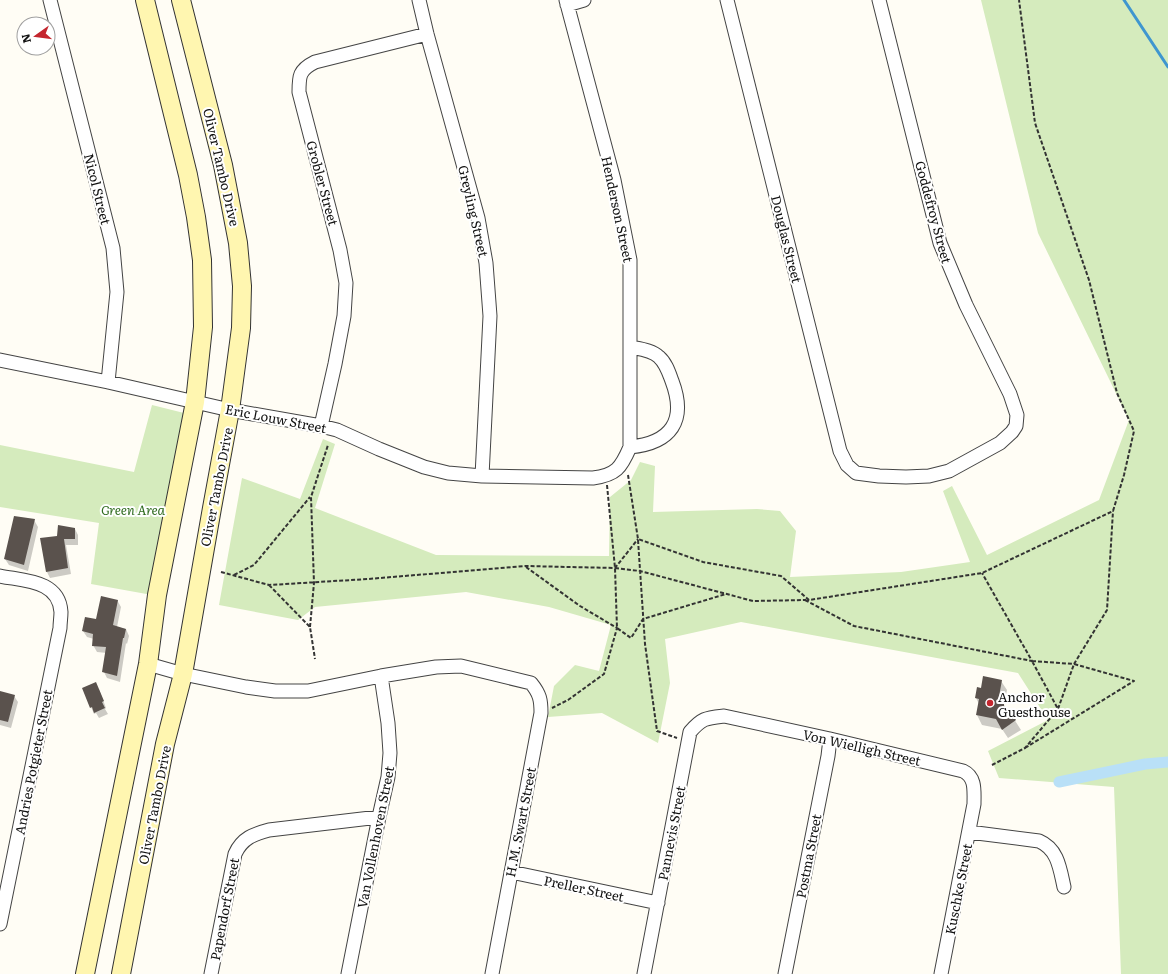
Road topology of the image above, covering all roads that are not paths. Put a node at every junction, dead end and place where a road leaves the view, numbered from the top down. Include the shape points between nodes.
1 (50, 0) edge
2 (146, 0) edge
3 (181, 0) edge
4 (419, 0) edge
5 (584, 0) edge
6 (727, 0) edge
7 (879, 0) edge
8 (567, 2) edge
9 (427, 34) junction
10 (630, 347) junction
11 (0, 360) edge
12 (108, 382) junction
13 (195, 402) junction
14 (230, 410) junction
15 (1017, 414) joint
16 (321, 426) junction
17 (628, 453) junction
18 (482, 476) junction
19 (0, 576) edge
20 (148, 664) junction
21 (183, 674) junction
22 (381, 676) junction
23 (724, 716) joint
24 (830, 739) junction
25 (974, 804) joint
26 (379, 817) junction
27 (969, 832) junction
28 (511, 872) junction
29 (1064, 887) dead end
30 (658, 904) junction
31 (0, 924) edge
32 (85, 974) edge
33 (121, 974) edge
34 (211, 974) edge
35 (348, 974) edge
36 (492, 974) edge
37 (644, 974) edge
38 (785, 974) edge
39 (941, 974) edge

1 - 12 street, Nicol Street via 114,248 117,292
2 - 13 street via 188,175 202,260 203,327
3 - 14 street, Oliver Tambo Drive via 223,165 238,243 242,286 240,328
4 - 9 street, Greyling Street
5 - 8 street
6 - 15 street, Douglas Street via 840,451 847,465 856,473 879,476 929,476 949,471 1000,444 1016,426
7 - 15 street, Goddefroy Street via 940,243
8 - 10 street, Henderson Street via 614,180 630,260
9 - 16 street, Grobler Street via 314,62 300,73 299,92 340,250 346,283 344,316
9 - 18 street, Greyling Street via 478,218 486,263 490,316
10 - 17 street, Henderson Street
10 - 17 street via 644,349 660,357 674,386 678,408 677,420 666,434
11 - 12 street, Eric Louw Street
12 - 13 street, Eric Louw Street
13 - 14 street, Eric Louw Street
13 - 20 street via 157,595
14 - 16 street, Eric Louw Street
14 - 21 street, Oliver Tambo Drive
16 - 18 street, Eric Louw Street via 337,430 424,467 448,473
17 - 18 street, Eric Louw Street via 618,468 606,476
19 - 31 street, Andries Potgieter Street via 38,584 51,590 58,600 61,612 60,628
20 - 21 street
20 - 32 street
21 - 22 street via 275,691 308,691
21 - 33 street, Oliver Tambo Drive via 165,744
22 - 26 street, Van Vollenhoven Street via 390,754
22 - 28 street, H.M. Swart Street via 436,667 462,666 531,683 538,692 541,702 540,713
23 - 24 street, Von Wielligh Street
23 - 30 street, Pannevis Street via 710,717 699,722 690,732
24 - 25 street, Von Wielligh Street via 963,771 972,779
24 - 38 street, Postma Street
25 - 27 street, Kuschke Street
26 - 34 street, Papendorf Street via 270,830 243,840 235,854
26 - 35 street, Van Vollenhoven Street
27 - 29 street via 1046,844 1054,852
27 - 39 street, Kuschke Street
28 - 30 street, Preller Street
28 - 36 street, H.M. Swart Street
30 - 37 street, Pannevis Street

